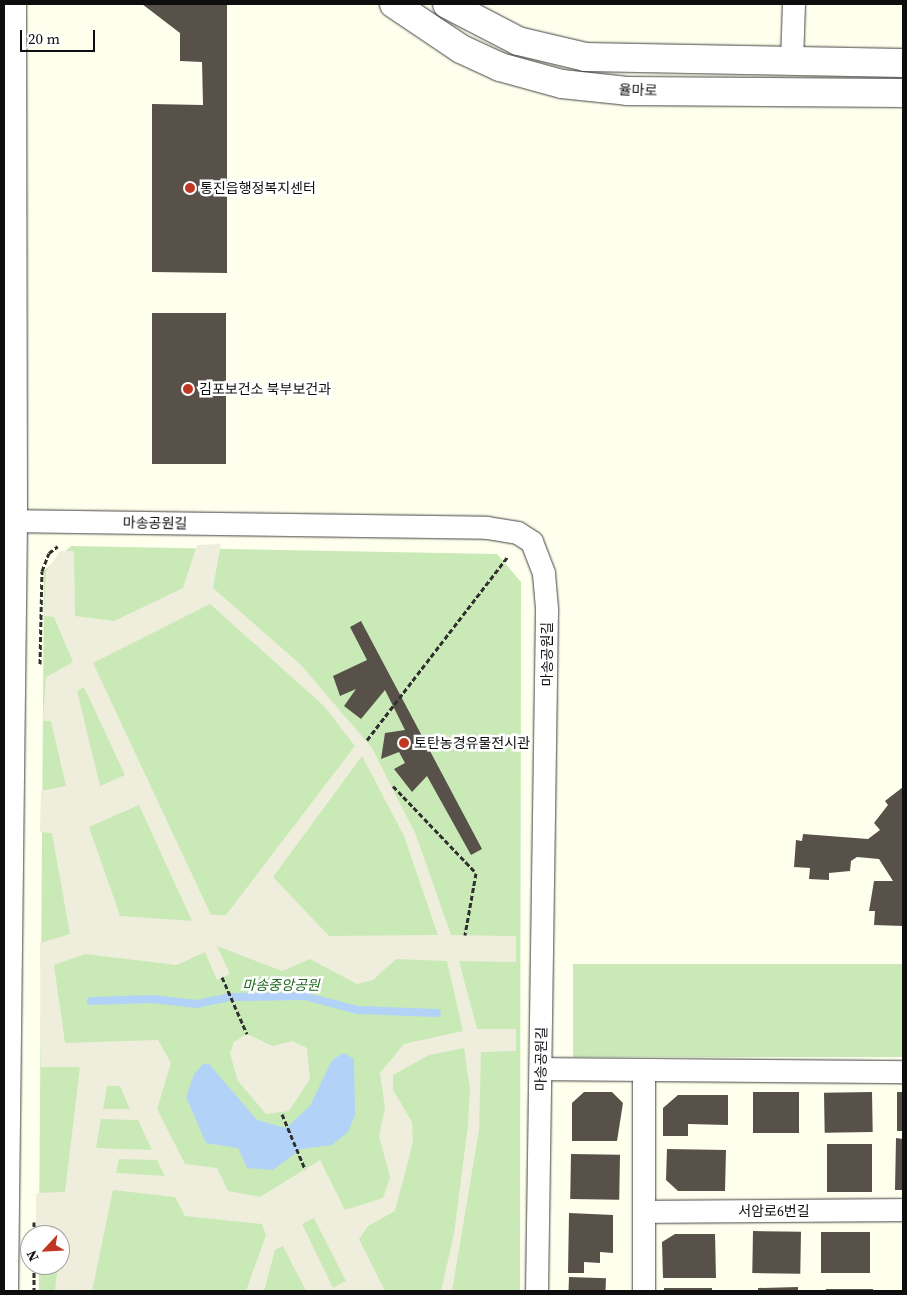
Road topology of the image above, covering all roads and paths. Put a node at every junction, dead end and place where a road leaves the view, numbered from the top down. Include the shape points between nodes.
1 (12, 4) edge
2 (394, 4) edge
3 (447, 4) edge
4 (794, 4) edge
5 (792, 61) junction
6 (903, 63) edge
7 (903, 93) edge
8 (8, 521) edge
9 (67, 544) dead end
10 (500, 552) dead end
11 (508, 556) junction
12 (514, 562) dead end
13 (40, 674) dead end
14 (367, 740) dead end
15 (393, 786) dead end
16 (465, 935) dead end
17 (222, 977) dead end
18 (247, 1034) dead end
19 (540, 1069) junction
20 (644, 1072) junction
21 (903, 1072) edge
22 (282, 1114) dead end
23 (305, 1169) dead end
24 (903, 1210) edge
25 (644, 1212) junction
26 (34, 1216) dead end
27 (34, 1225) edge
28 (34, 1275) edge
29 (4, 1291) edge
30 (34, 1291) edge
31 (537, 1291) edge
32 (644, 1291) edge

1 - 8 street
2 - 7 street, 율마로 via 461,49 500,67 562,84 627,91
3 - 5 street via 518,41 585,57
4 - 5 street
5 - 6 street
8 - 19 street, 마송공원길 via 487,528 518,533 532,542 544,574 547,611
8 - 29 street
9 - 13 path via 48,553 42,571
10 - 11 path
11 - 12 path
11 - 14 path
15 - 16 path via 476,873
17 - 18 path
19 - 20 street
19 - 31 street, 마송공원길
20 - 21 street
20 - 25 street
22 - 23 path
24 - 25 street, 서암로6번길
25 - 32 street
26 - 27 path
28 - 30 path

